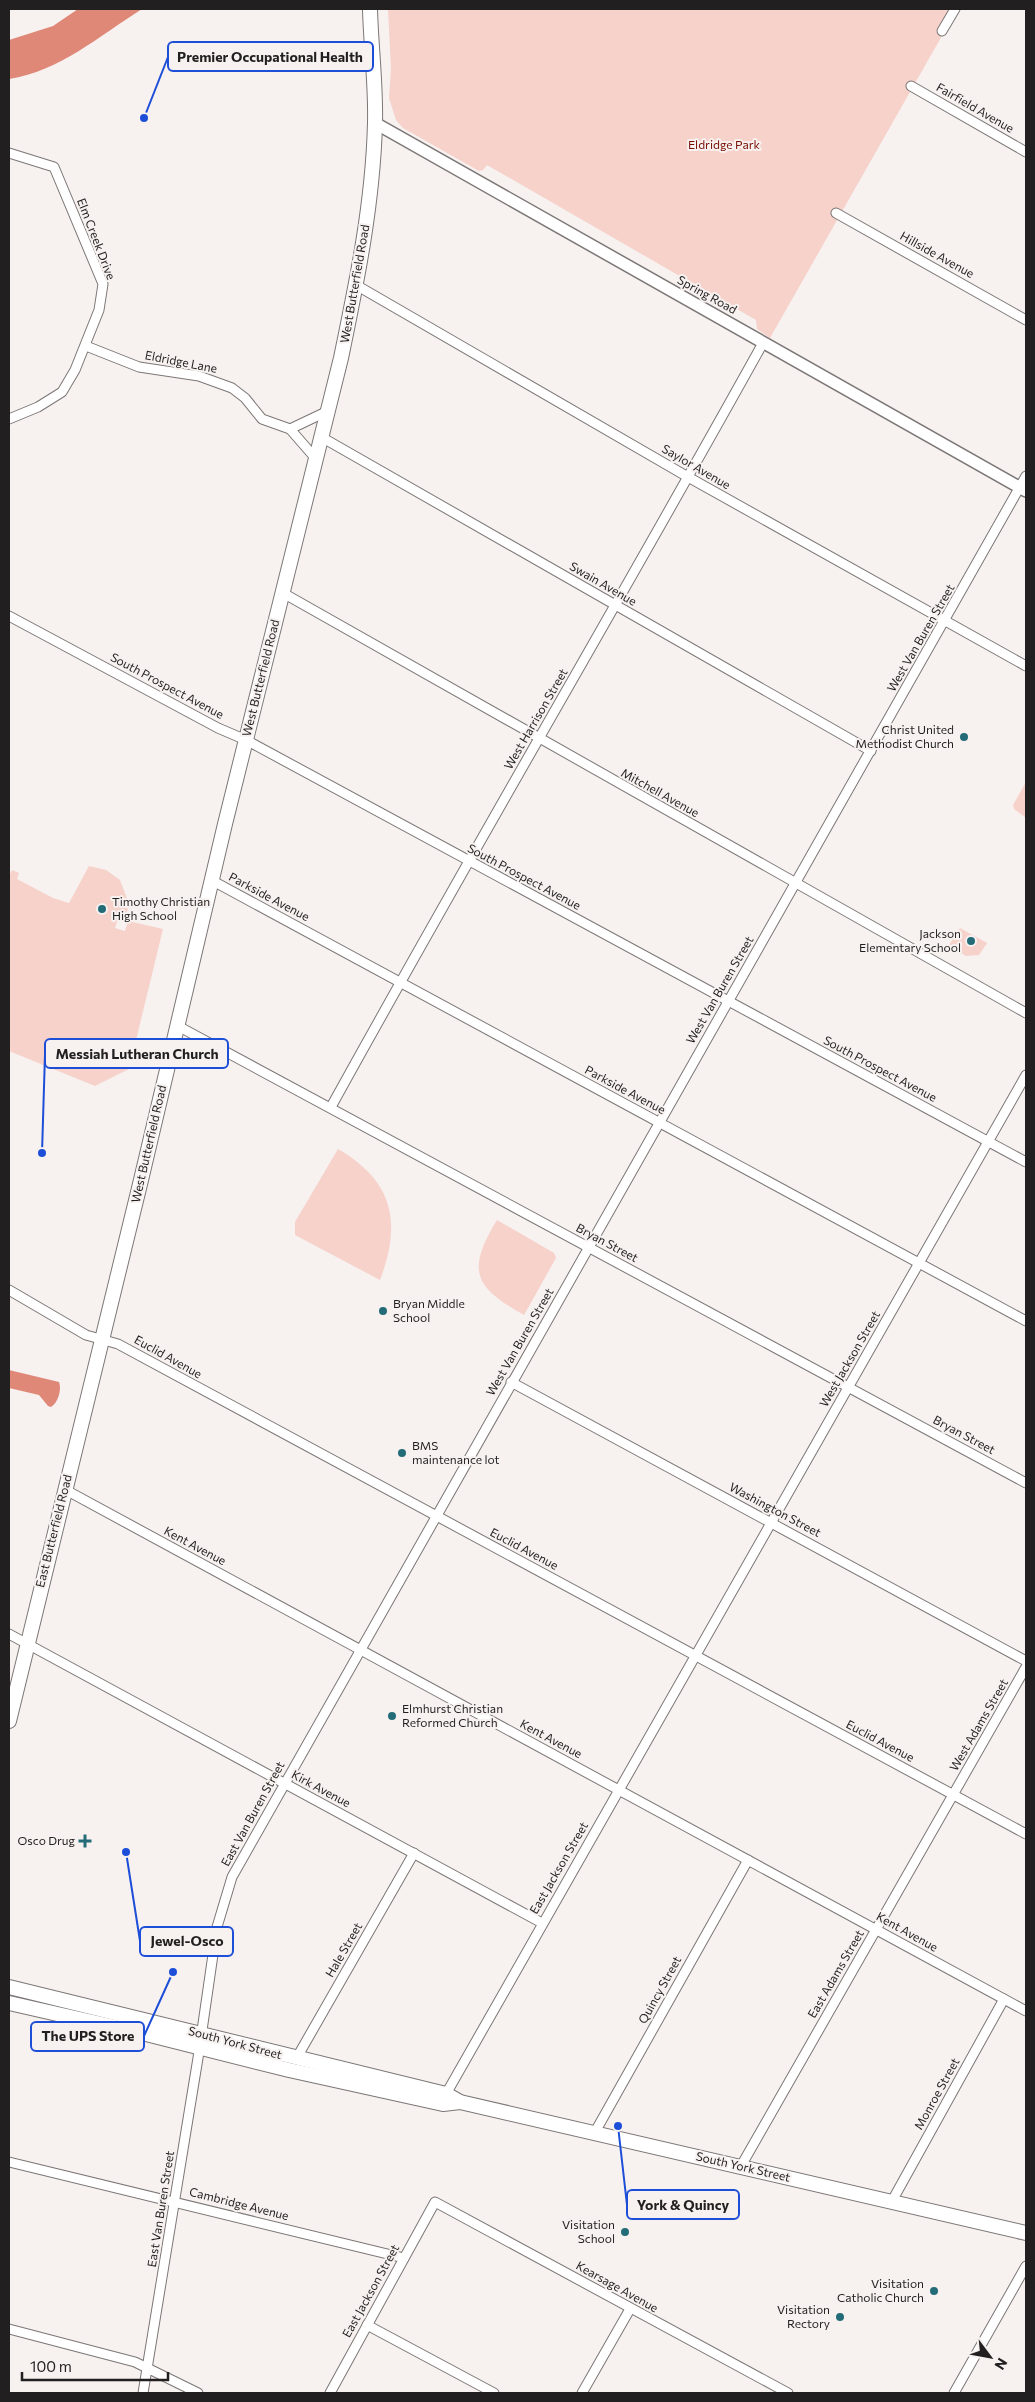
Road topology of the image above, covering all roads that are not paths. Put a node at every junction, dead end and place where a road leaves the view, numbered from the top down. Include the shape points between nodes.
1 (370, 9) edge
2 (955, 9) edge
3 (942, 31) dead end
4 (911, 86) dead end
5 (375, 123) junction
6 (1026, 152) edge
7 (9, 153) edge
8 (836, 213) dead end
9 (356, 286) junction
10 (1026, 320) edge
11 (763, 343) junction
12 (86, 346) junction
13 (330, 410) junction
14 (9, 419) edge
15 (290, 429) junction
16 (322, 438) junction
17 (317, 460) junction
18 (1026, 476) edge
19 (688, 477) junction
20 (1023, 490) edge
21 (283, 593) junction
22 (615, 605) junction
23 (9, 616) edge
24 (945, 620) junction
25 (1026, 666) edge
26 (246, 740) junction
27 (539, 740) junction
28 (871, 751) junction
29 (469, 861) junction
30 (213, 881) junction
31 (796, 882) junction
32 (400, 982) junction
33 (728, 1001) junction
34 (1026, 1013) edge
35 (176, 1025) junction
36 (1026, 1075) edge
37 (331, 1107) junction
38 (659, 1123) junction
39 (988, 1141) junction
40 (1026, 1162) edge
41 (588, 1247) junction
42 (919, 1263) junction
43 (9, 1290) edge
44 (1026, 1321) edge
45 (102, 1341) junction
46 (512, 1382) junction
47 (848, 1387) junction
48 (1026, 1483) edge
49 (64, 1489) junction
50 (436, 1516) junction
51 (771, 1522) junction
52 (9, 1634) edge
53 (27, 1644) junction
54 (360, 1650) junction
55 (695, 1656) junction
56 (1026, 1661) edge
57 (1026, 1667) edge
58 (9, 1721) edge
59 (284, 1783) junction
60 (618, 1790) junction
61 (954, 1795) junction
62 (1026, 1834) edge
63 (414, 1853) junction
64 (748, 1860) junction
65 (542, 1923) junction
66 (877, 1930) junction
67 (9, 1988) edge
68 (1004, 1999) junction
69 (9, 2003) edge
70 (1026, 2011) edge
71 (201, 2040) junction
72 (296, 2059) junction
73 (446, 2094) junction
74 (460, 2102) junction
75 (595, 2132) junction
76 (9, 2162) edge
77 (741, 2166) junction
78 (175, 2201) junction
79 (892, 2201) junction
80 (435, 2202) joint
81 (1026, 2233) edge
82 (404, 2258) junction
83 (1026, 2266) edge
84 (630, 2309) junction
85 (367, 2325) junction
86 (9, 2328) edge
87 (147, 2367) junction
88 (143, 2393) edge
89 (198, 2393) edge
90 (330, 2393) edge
91 (494, 2393) edge
92 (582, 2393) edge
93 (788, 2393) edge
94 (954, 2393) edge

1 - 5 main road, West Butterfield Road
2 - 3 street
4 - 6 street, Fairfield Avenue
5 - 9 main road, West Butterfield Road via 369,199
5 - 11 street, Spring Road
7 - 12 street, Elm Creek Drive via 54,168 103,284 99,310
8 - 10 street, Hillside Avenue
9 - 13 main road, West Butterfield Road
9 - 19 street, Saylor Avenue
11 - 19 street, West Harrison Street
11 - 20 street, Spring Road
12 - 14 street, Elm Creek Drive via 62,392
12 - 15 street, Eldridge Lane via 139,367 217,381 246,398 262,419
13 - 15 street
13 - 16 main road, West Butterfield Road
15 - 17 street, Eldridge Lane
16 - 17 main road, West Butterfield Road
16 - 22 street, Swain Avenue
17 - 21 main road, West Butterfield Road
18 - 20 street, West Van Buren Street
19 - 22 street, West Harrison Street
19 - 24 street, Saylor Avenue
20 - 24 street, West Van Buren Street
21 - 26 main road, West Butterfield Road
21 - 27 street, Mitchell Avenue
22 - 27 street, West Harrison Street
22 - 28 street, Swain Avenue
23 - 26 street, South Prospect Avenue
24 - 25 street, Saylor Avenue
24 - 28 street, West Van Buren Street
26 - 29 street, South Prospect Avenue
26 - 30 main road, West Butterfield Road
27 - 29 street, West Harrison Street
27 - 31 street, Mitchell Avenue
28 - 31 street, West Van Buren Street
29 - 32 street, West Harrison Street
29 - 33 street, South Prospect Avenue
30 - 32 street, Parkside Avenue
30 - 35 main road, West Butterfield Road
31 - 33 street, West Van Buren Street
31 - 34 street, Mitchell Avenue
32 - 37 street, West Harrison Street
32 - 38 street, Parkside Avenue
33 - 38 street, West Van Buren Street
33 - 39 street, South Prospect Avenue
35 - 37 street, Bryan Street
35 - 45 main road, West Butterfield Road
36 - 39 street, West Jackson Street
37 - 41 street, Bryan Street
38 - 41 street, West Van Buren Street
38 - 42 street, Parkside Avenue
39 - 40 street, South Prospect Avenue
39 - 42 street, West Jackson Street
41 - 46 street, West Van Buren Street
41 - 47 street, Bryan Street
42 - 44 street, Parkside Avenue
42 - 47 street, West Jackson Street
43 - 45 street, Euclid Avenue
45 - 49 main road, East Butterfield Road
45 - 50 street, Euclid Avenue via 118,1344
46 - 50 street, West Van Buren Street
46 - 51 street, Washington Street
47 - 48 street, Bryan Street
47 - 51 street, West Jackson Street
49 - 53 main road, East Butterfield Road
49 - 54 street, Kent Avenue
50 - 54 street, East Van Buren Street
50 - 55 street, Euclid Avenue
51 - 55 street, West Jackson Street
51 - 56 street, Washington Street
52 - 53 street, Kirk Avenue
53 - 58 main road, East Butterfield Road
53 - 59 street, Kirk Avenue
54 - 59 street, East Van Buren Street
54 - 60 street, Kent Avenue
55 - 60 street, East Jackson Street
55 - 61 street, Euclid Avenue
57 - 61 street, West Adams Street
59 - 63 street, Kirk Avenue
59 - 71 street, East Van Buren Street via 242,1856 224,1901 217,1927
60 - 64 street, Kent Avenue
60 - 65 street, East Jackson Street
61 - 62 street, Euclid Avenue
61 - 66 street, East Adams Street
63 - 65 street, Kirk Avenue
63 - 72 street, Hale Street
64 - 66 street, Kent Avenue
64 - 75 street, Quincy Street
65 - 73 street, East Jackson Street
66 - 68 street, Kent Avenue
66 - 77 street, East Adams Street
67 - 71 main road, South York Street
68 - 70 street, Kent Avenue
68 - 79 street, Monroe Street
69 - 71 main road, South York Street
71 - 72 main road, South York Street
71 - 74 main road, South York Street via 290,2070 443,2104
71 - 78 street, East Van Buren Street
72 - 73 main road, South York Street
73 - 74 main road, South York Street
74 - 75 main road, South York Street
75 - 77 main road, South York Street
76 - 78 street, Cambridge Avenue
77 - 79 main road, South York Street
78 - 82 street, Cambridge Avenue
78 - 87 street, East Van Buren Street
79 - 81 main road, South York Street
80 - 82 street, East Jackson Street
80 - 84 street, Kearsage Avenue
82 - 85 street, East Jackson Street
83 - 94 street
84 - 92 street
84 - 93 street, Kearsage Avenue
85 - 90 street, East Jackson Street
85 - 91 street
86 - 87 street
87 - 88 street, East Van Buren Street
87 - 89 street

